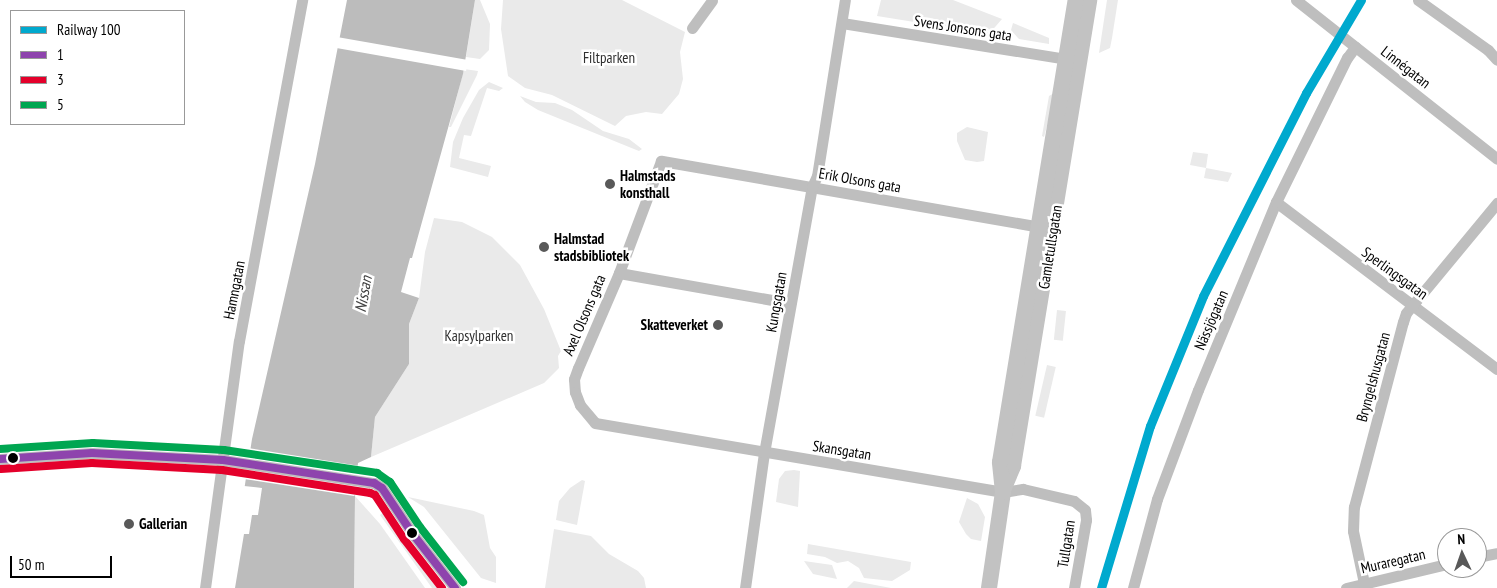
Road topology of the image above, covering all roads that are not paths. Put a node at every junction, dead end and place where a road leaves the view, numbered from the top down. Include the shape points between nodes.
1 (302, 0) edge
2 (712, 0) edge
3 (845, 0) edge
4 (1076, 0) edge
5 (1089, 0) edge
6 (1296, 0) edge
7 (1418, 0) edge
8 (842, 23) junction
9 (692, 28) dead end
10 (1355, 47) junction
11 (1074, 60) junction
12 (1497, 60) edge
13 (1497, 158) edge
14 (661, 161) joint
15 (812, 187) junction
16 (1276, 202) junction
17 (1497, 203) edge
18 (1046, 228) junction
19 (619, 273) junction
20 (790, 304) junction
21 (1414, 305) junction
22 (1497, 369) edge
23 (595, 423) joint
24 (764, 453) junction
25 (0, 459) edge
26 (223, 460) junction
27 (1002, 492) junction
28 (1082, 506) joint
29 (1437, 567) edge
30 (1365, 585) edge
31 (205, 588) edge
32 (455, 588) edge
33 (744, 588) edge
34 (989, 588) edge
35 (1074, 588) edge
36 (1133, 588) edge
37 (1346, 588) edge

1 - 26 street, Hamngatan via 239,341
2 - 9 street
3 - 8 street, Kungsgatan
4 - 11 street, Gamletullsgatan
5 - 11 street, Gamletullsgatan
6 - 10 street, Linnégatan
7 - 12 street via 1488,50
8 - 11 street, Svens Jonsons gata
8 - 15 street, Kungsgatan via 817,176
10 - 13 street, Linnégatan
10 - 16 street, Nässjögatan
11 - 18 street, Gamletullsgatan
14 - 15 street, Erik Olsons gata
14 - 19 street, Axel Olsons gata
15 - 18 street, Erik Olsons gata
15 - 20 street, Kungsgatan
16 - 21 street, Sperlingsgatan
16 - 36 street, Nässjögatan via 1182,429 1157,499
17 - 21 street, Bryngelshusgatan
18 - 27 street, Gamletullsgatan via 1013,466
19 - 20 street
19 - 23 street, Axel Olsons gata via 574,379 580,405
20 - 24 street, Kungsgatan
21 - 22 street, Sperlingsgatan
21 - 30 street, Bryngelshusgatan via 1402,322 1354,507 1353,532
23 - 24 street, Skansgatan
24 - 27 street, Skansgatan
24 - 33 street, Kungsgatan
25 - 26 street via 92,452
26 - 31 street, Hamngatan
26 - 32 street via 365,482 382,488
27 - 28 street, Skansgatan via 1023,489 1074,501
27 - 34 street, Gamletullsgatan
28 - 35 street, Tullgatan via 1086,520
29 - 30 street, Muraregatan
30 - 37 street, Muraregatan

